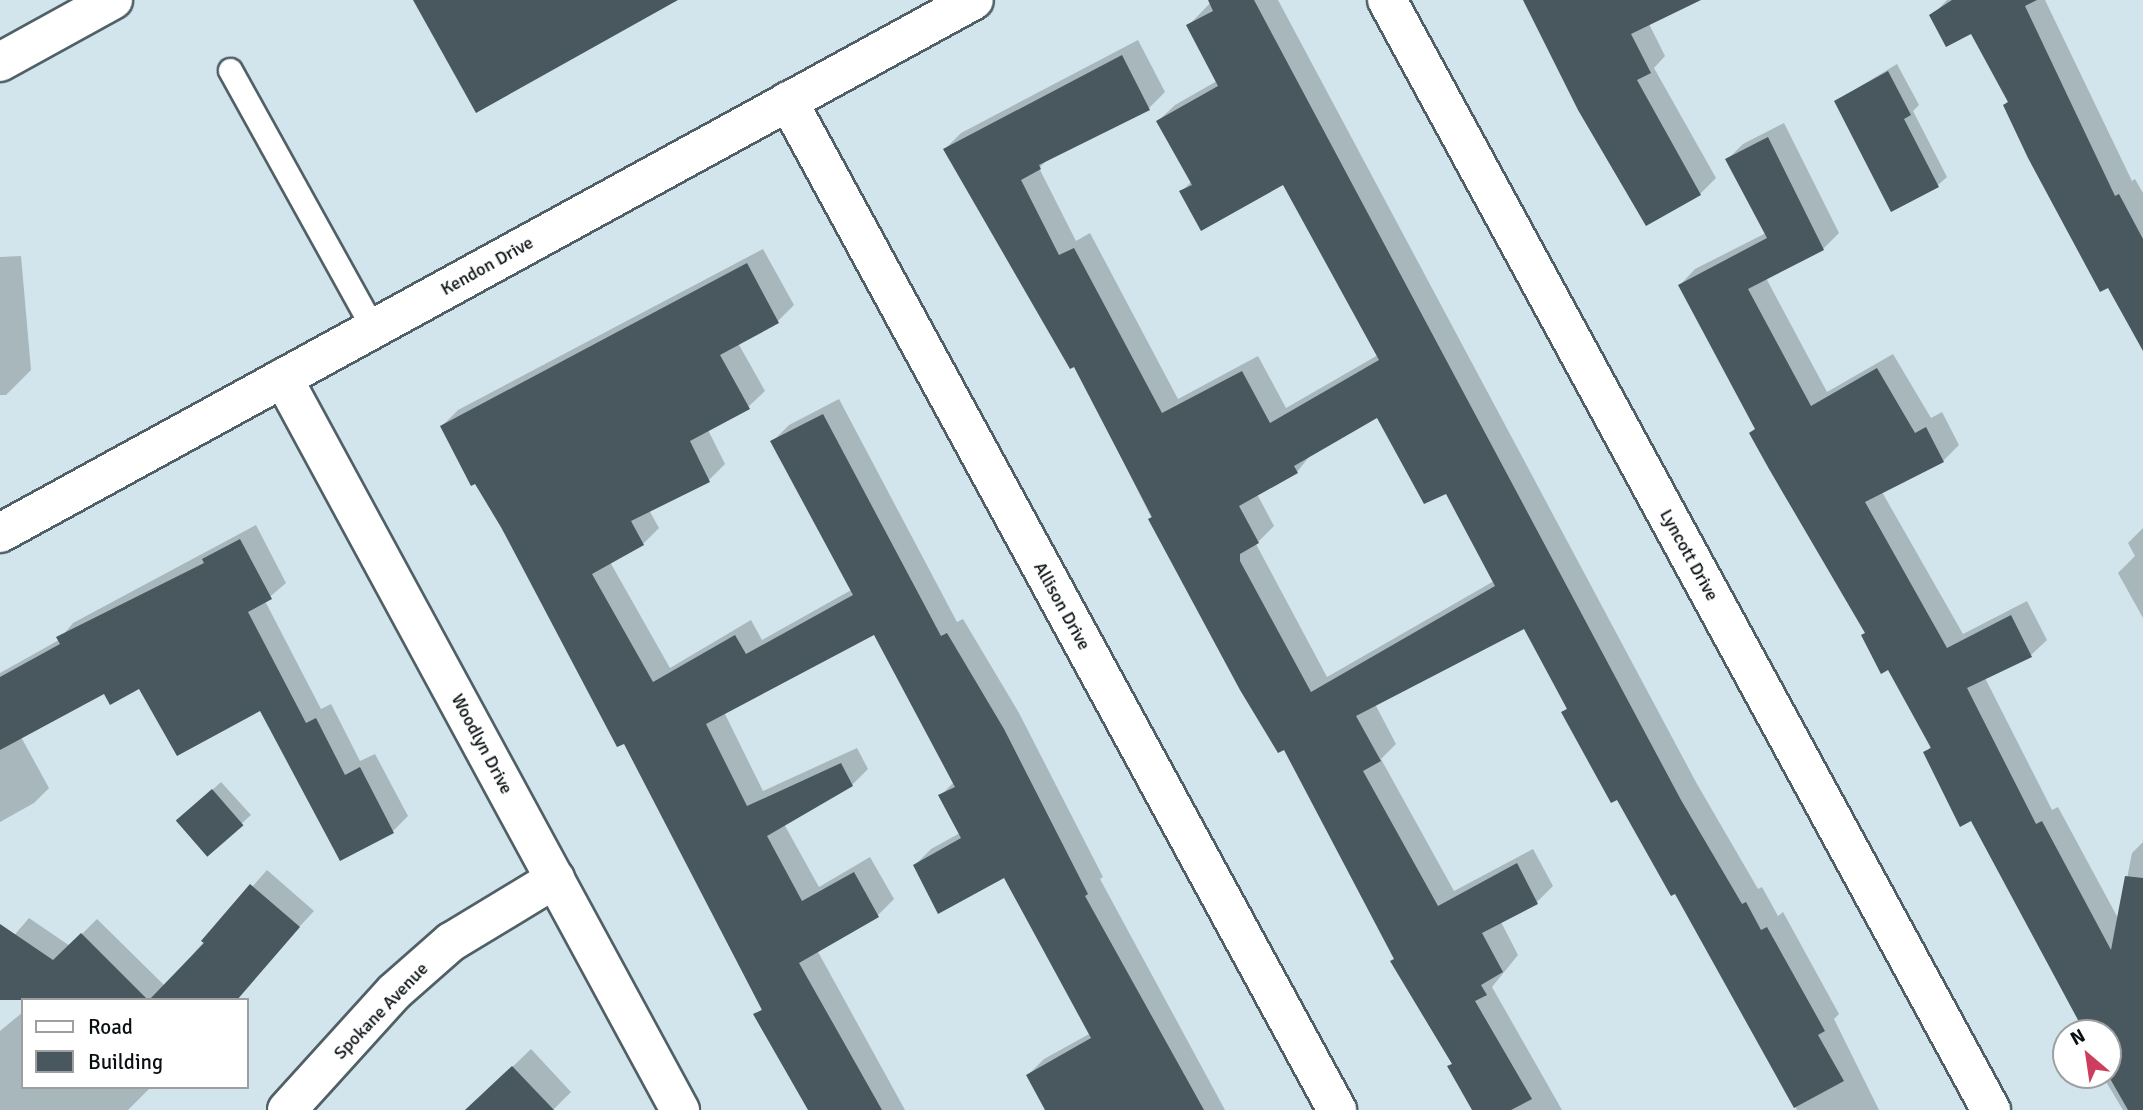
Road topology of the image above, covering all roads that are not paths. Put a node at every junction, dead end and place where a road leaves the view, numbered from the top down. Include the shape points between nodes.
1 (113, 0) edge
2 (974, 0) edge
3 (1387, 0) edge
4 (0, 62) edge
5 (230, 70) dead end
6 (788, 102) junction
7 (373, 328) junction
8 (283, 378) junction
9 (0, 533) edge
10 (555, 879) junction
11 (287, 1110) edge
12 (680, 1110) edge
13 (1337, 1110) edge
14 (1991, 1110) edge

1 - 4 street
2 - 6 street, Kendon Drive
3 - 14 street, Lyncott Drive
5 - 7 lane
6 - 7 street, Kendon Drive
6 - 13 street, Allison Drive
7 - 8 street, Kendon Drive
8 - 9 street, Kendon Drive
8 - 10 street, Woodlyn Drive
10 - 11 street, Spokane Avenue via 451,942 394,992
10 - 12 street, Woodlyn Drive

